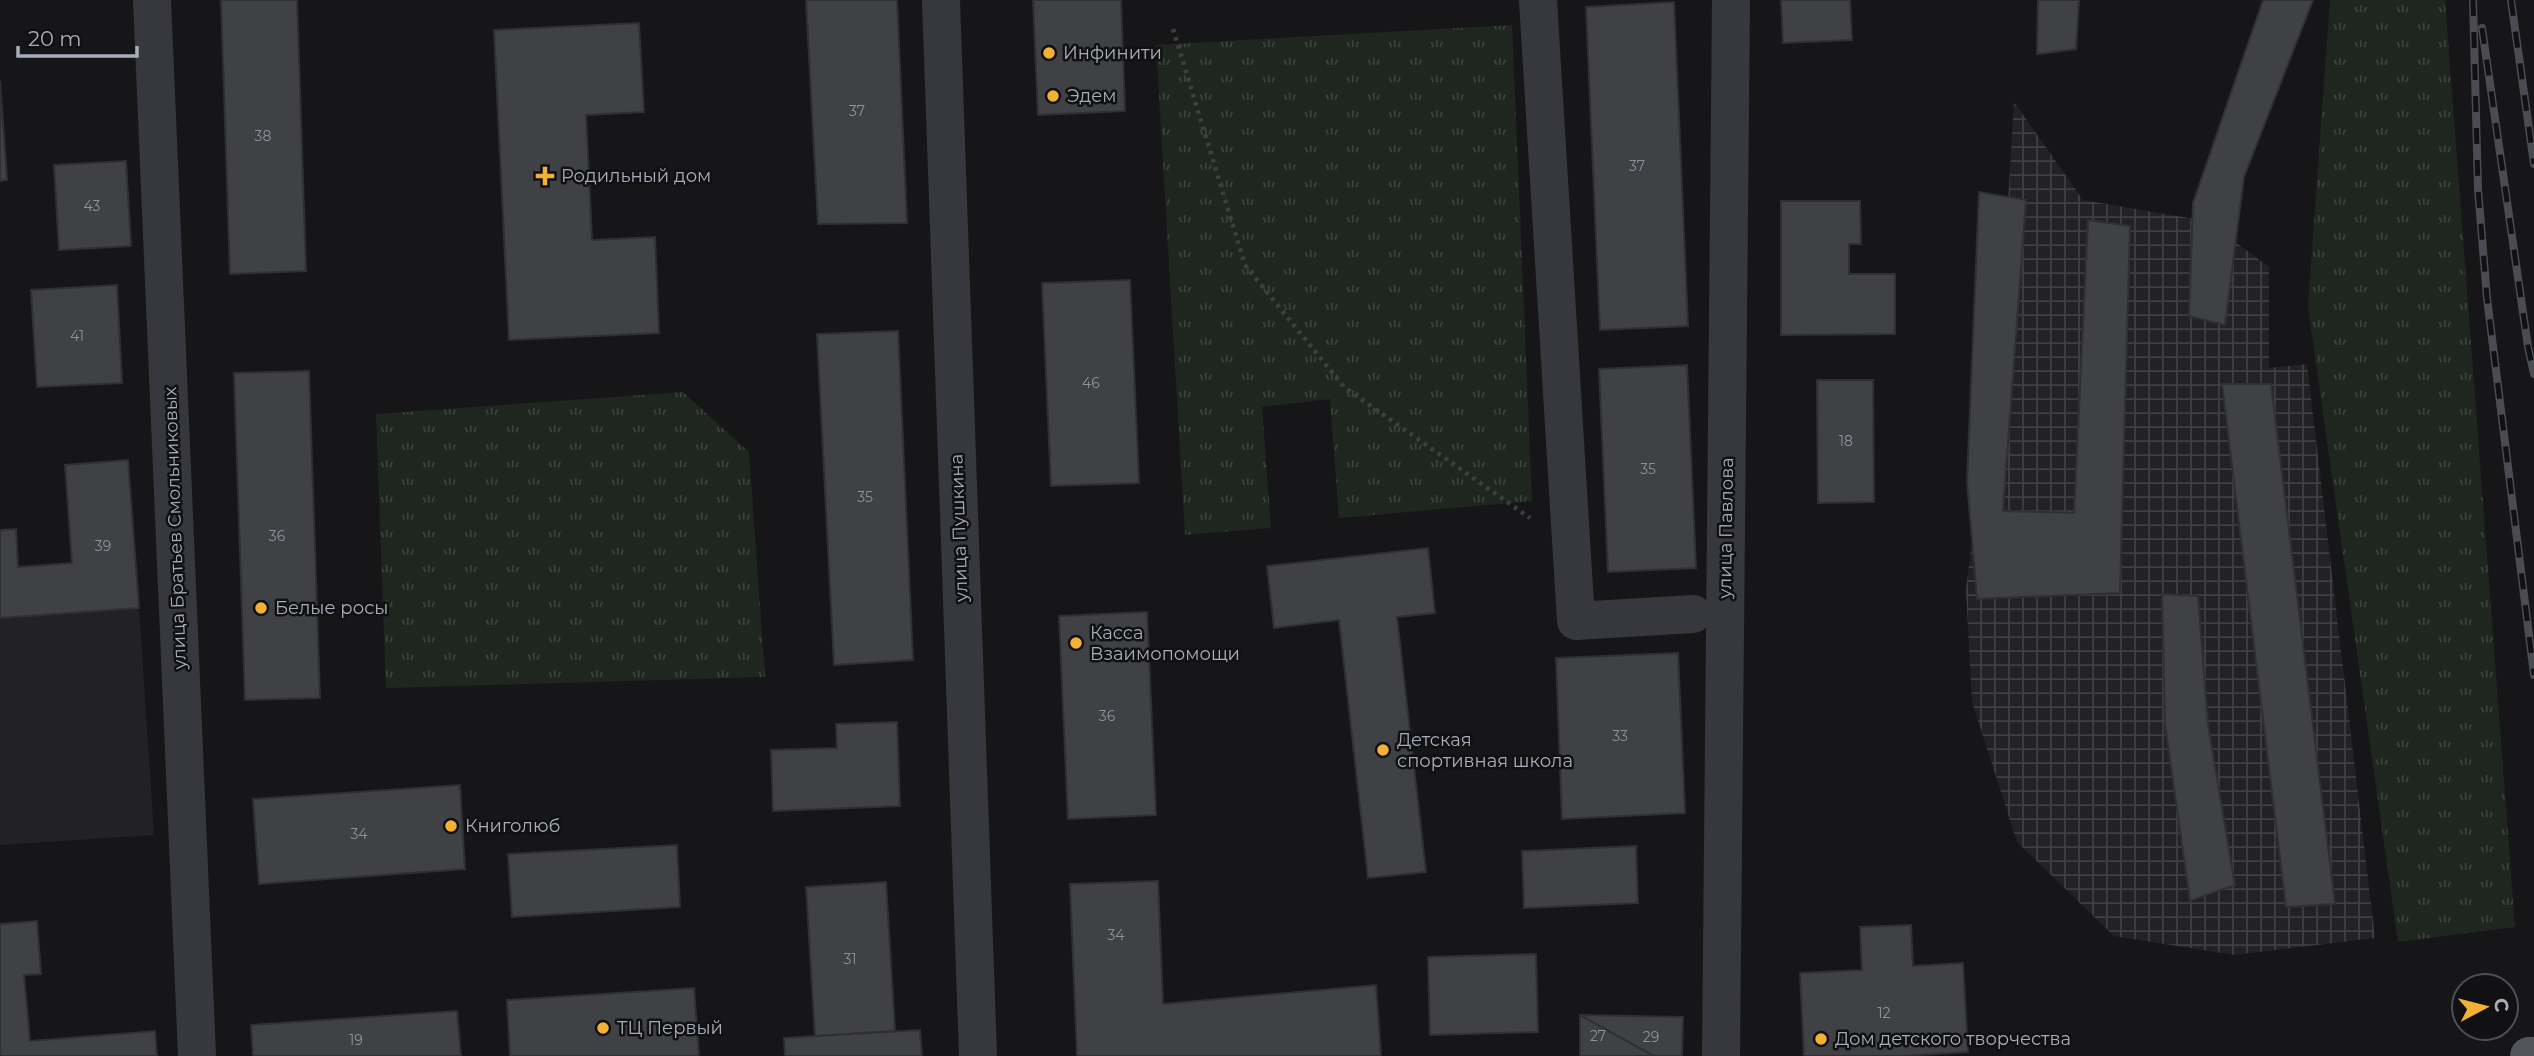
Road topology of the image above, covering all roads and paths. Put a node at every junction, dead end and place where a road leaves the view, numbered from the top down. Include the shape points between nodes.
1 (152, 0) edge
2 (941, 0) edge
3 (1538, 0) edge
4 (1731, 0) edge
5 (1173, 29) dead end
6 (1531, 519) dead end
7 (1693, 614) dead end
8 (197, 1056) edge
9 (978, 1056) edge
10 (1721, 1056) edge

1 - 8 street, улица Братьев Смольниковых
2 - 9 street, улица Пушкина
3 - 7 street via 1576,621
4 - 10 street, улица Павлова
5 - 6 path via 1245,265 1345,387

